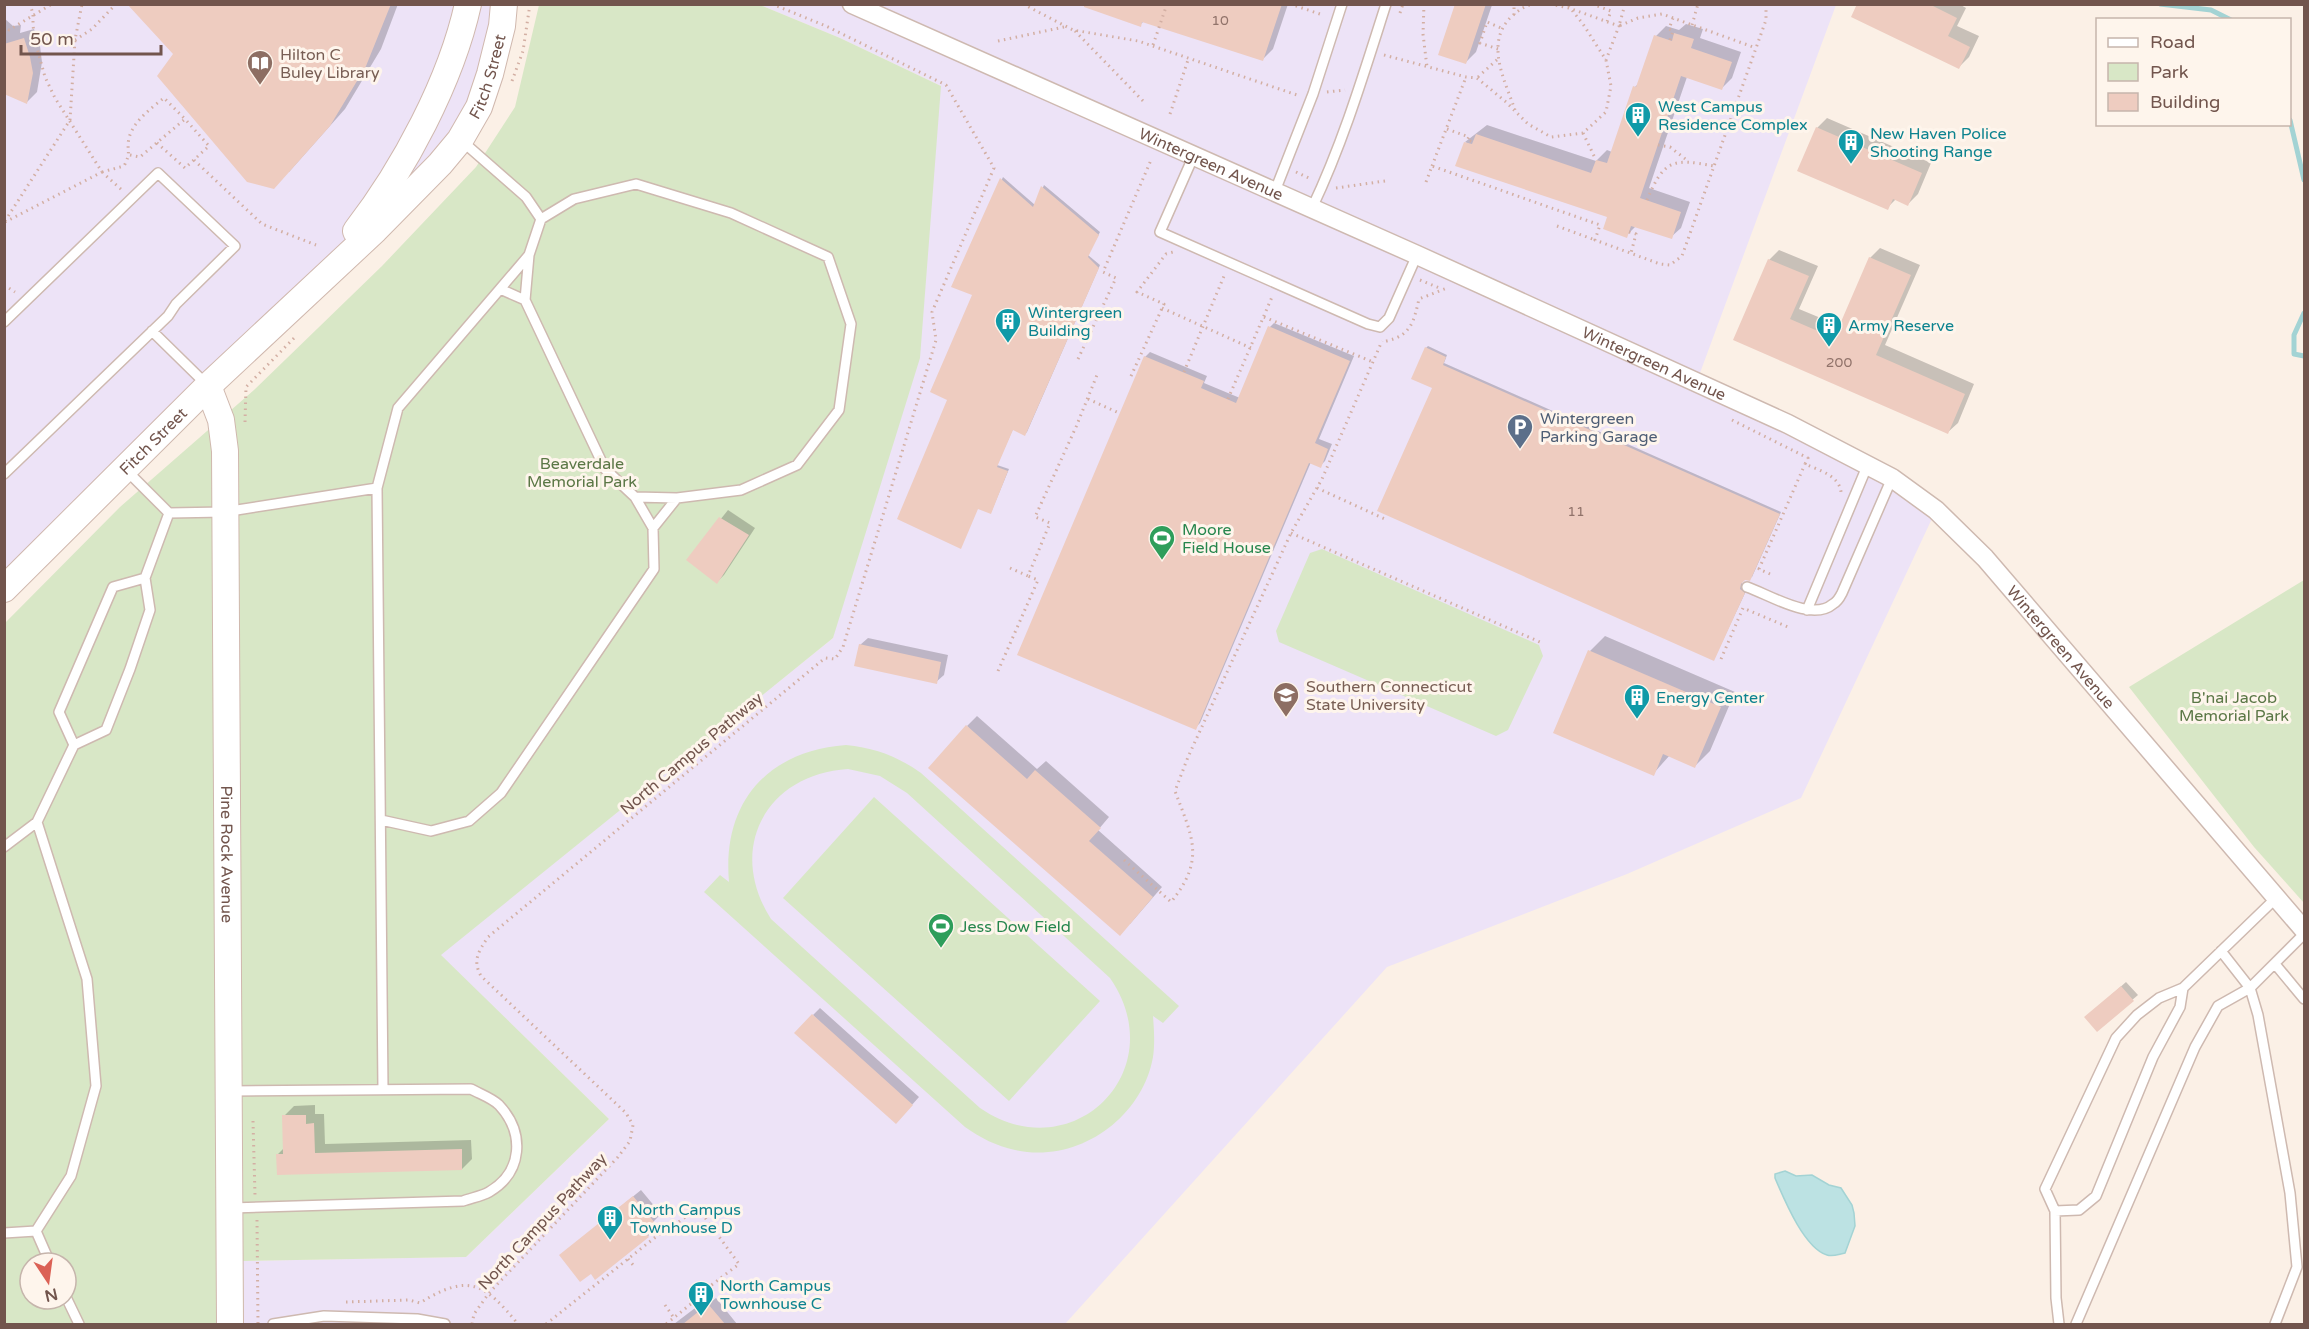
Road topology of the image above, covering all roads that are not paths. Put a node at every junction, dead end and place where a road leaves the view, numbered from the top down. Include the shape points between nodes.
1 (468, 4) edge
2 (504, 4) edge
3 (852, 4) edge
4 (1342, 4) edge
5 (1386, 4) edge
6 (460, 140) junction
7 (1194, 155) junction
8 (1275, 191) junction
9 (1312, 208) junction
10 (541, 219) junction
11 (529, 255) junction
12 (1417, 255) junction
13 (500, 289) junction
14 (304, 297) junction
15 (525, 300) junction
16 (4, 322) edge
17 (152, 330) junction
18 (208, 386) junction
19 (1868, 464) junction
20 (125, 470) junction
21 (4, 474) edge
22 (1892, 478) junction
23 (377, 488) junction
24 (635, 497) junction
25 (677, 498) junction
26 (224, 512) junction
27 (170, 513) junction
28 (652, 528) junction
29 (145, 578) junction
30 (1747, 587) dead end
31 (4, 589) edge
32 (1807, 610) junction
33 (74, 744) junction
34 (381, 820) junction
35 (37, 822) junction
36 (4, 847) edge
37 (2276, 898) junction
38 (2304, 932) edge
39 (2221, 951) junction
40 (2275, 964) junction
41 (2183, 988) junction
42 (2250, 988) junction
43 (2304, 999) edge
44 (383, 1089) junction
45 (227, 1091) junction
46 (229, 1208) junction
47 (2055, 1211) junction
48 (36, 1231) junction
49 (4, 1233) edge
50 (45, 1251) edge
51 (230, 1324) edge
52 (273, 1324) edge
53 (445, 1324) edge
54 (2059, 1324) edge
55 (2076, 1324) edge
56 (2275, 1324) edge

1 - 14 main road, Fitch Street via 446,77 420,129 375,207
2 - 6 main road, Fitch Street via 490,74 479,107
3 - 7 street, Wintergreen Avenue
4 - 8 lane via 1313,94
5 - 9 lane via 1359,89
6 - 10 lane via 526,197
6 - 14 main road, Fitch Street via 441,164
7 - 8 street, Wintergreen Avenue
7 - 12 lane via 1160,232 1380,327 1389,318
8 - 9 street, Wintergreen Avenue
9 - 12 street, Wintergreen Avenue
10 - 11 lane
10 - 25 lane via 574,199 636,184 731,213 828,257 852,324 840,410 797,465 741,490
11 - 13 lane
11 - 15 lane
12 - 19 street, Wintergreen Avenue via 1704,384
13 - 15 lane
13 - 23 lane via 398,408
14 - 18 main road, Fitch Street
15 - 24 lane via 605,469
16 - 17 lane via 158,173 235,246
17 - 18 lane
17 - 21 lane
18 - 20 main road, Fitch Street
18 - 26 main road, Pine Rock Avenue via 221,420 225,451
19 - 22 street, Wintergreen Avenue
19 - 32 lane
20 - 27 lane
20 - 31 main road, Fitch Street
22 - 32 lane via 1842,593 1833,605 1818,611
22 - 37 street, Wintergreen Avenue via 1936,510 1985,558
23 - 26 lane
23 - 34 lane
24 - 25 lane
24 - 28 lane
25 - 28 lane
26 - 27 lane
26 - 45 main road, Pine Rock Avenue
27 - 29 lane
28 - 34 lane via 654,569 501,793 469,821 431,831
29 - 33 lane via 150,610 106,729
29 - 33 lane via 113,587 59,712
30 - 32 lane
33 - 35 lane
34 - 44 lane
35 - 36 lane
35 - 48 lane via 87,978 96,1086 71,1176
37 - 38 street, Wintergreen Avenue
37 - 39 lane
38 - 40 lane
39 - 41 lane
39 - 42 lane
40 - 42 lane
40 - 43 lane
41 - 47 lane via 2180,1007 2153,1057 2096,1196 2079,1210
41 - 47 lane via 2159,998 2116,1038 2044,1189
42 - 55 lane via 2218,1006 2195,1047
42 - 56 lane via 2290,1193 2297,1267
44 - 45 lane
44 - 46 lane via 471,1089 498,1103 511,1121 519,1144 509,1175 489,1192 463,1201
45 - 46 main road, Pine Rock Avenue
46 - 51 main road, Pine Rock Avenue
47 - 54 lane
48 - 49 lane
48 - 50 lane
52 - 53 lane via 324,1316 417,1319

